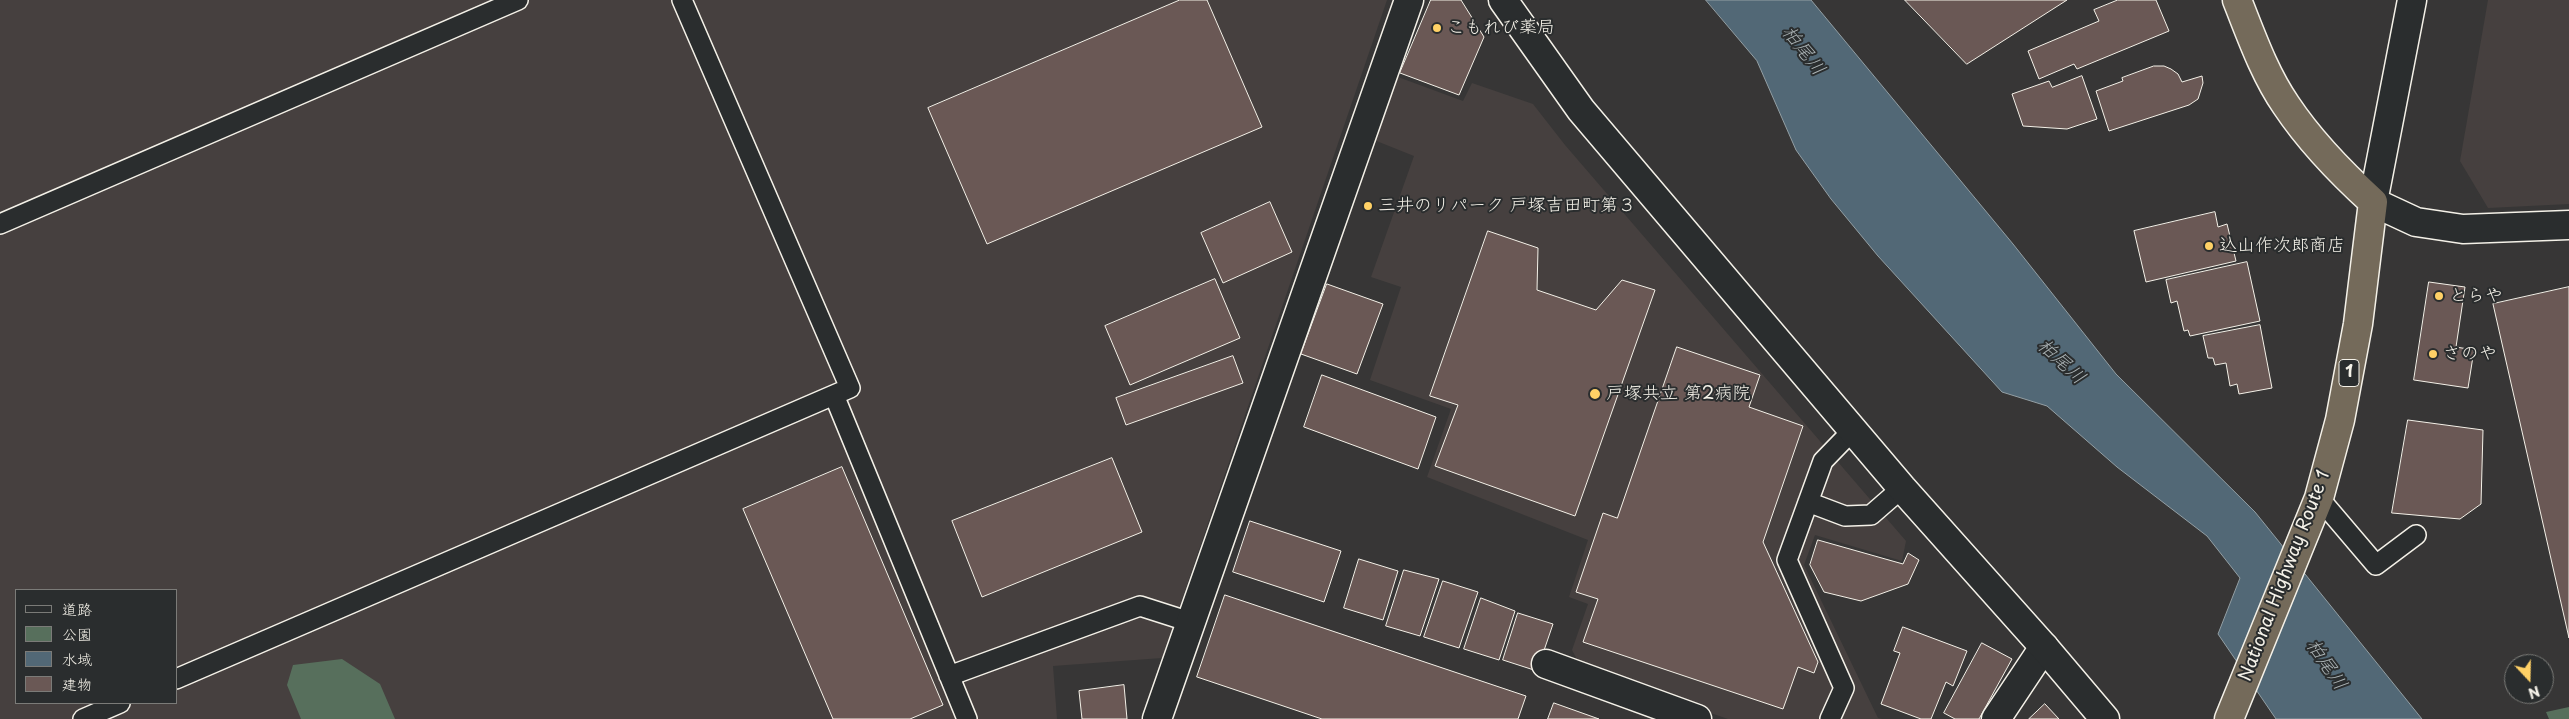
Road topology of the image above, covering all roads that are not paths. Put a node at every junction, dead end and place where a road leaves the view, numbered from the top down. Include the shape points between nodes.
1 (518, 0) edge
2 (682, 0) edge
3 (1408, 0) edge
4 (1503, 0) edge
5 (2237, 0) edge
6 (2412, 0) edge
7 (2373, 202) junction
8 (0, 224) edge
9 (2569, 225) edge
10 (834, 395) junction
11 (1854, 430) junction
12 (1902, 488) junction
13 (2318, 498) junction
14 (1808, 502) junction
15 (2416, 535) dead end
16 (1190, 622) junction
17 (2044, 647) junction
18 (1546, 664) dead end
19 (949, 676) junction
20 (178, 678) edge
21 (118, 704) edge
22 (83, 719) edge
23 (967, 719) edge
24 (1158, 719) edge
25 (1697, 719) edge
26 (1830, 719) edge
27 (1996, 719) edge
28 (2105, 719) edge
29 (2229, 719) edge

1 - 8 lane
2 - 10 lane via 850,388
3 - 16 street
4 - 11 street via 1581,110
5 - 7 highway via 2257,52 2284,104 2342,174
6 - 7 street
7 - 9 street via 2416,222 2463,229
7 - 13 highway, National Highway Route 1 / 1 via 2358,324 2340,420
10 - 19 lane
10 - 20 lane
11 - 12 street
11 - 14 lane via 1823,461
12 - 14 lane via 1871,515 1845,516
12 - 17 street
13 - 15 lane via 2376,565
13 - 29 highway, National Highway Route 1 / 1
14 - 26 lane via 1787,560 1844,688
16 - 19 lane via 1140,606
16 - 24 street
17 - 27 street
17 - 28 street
18 - 25 street
19 - 23 lane
21 - 22 lane

